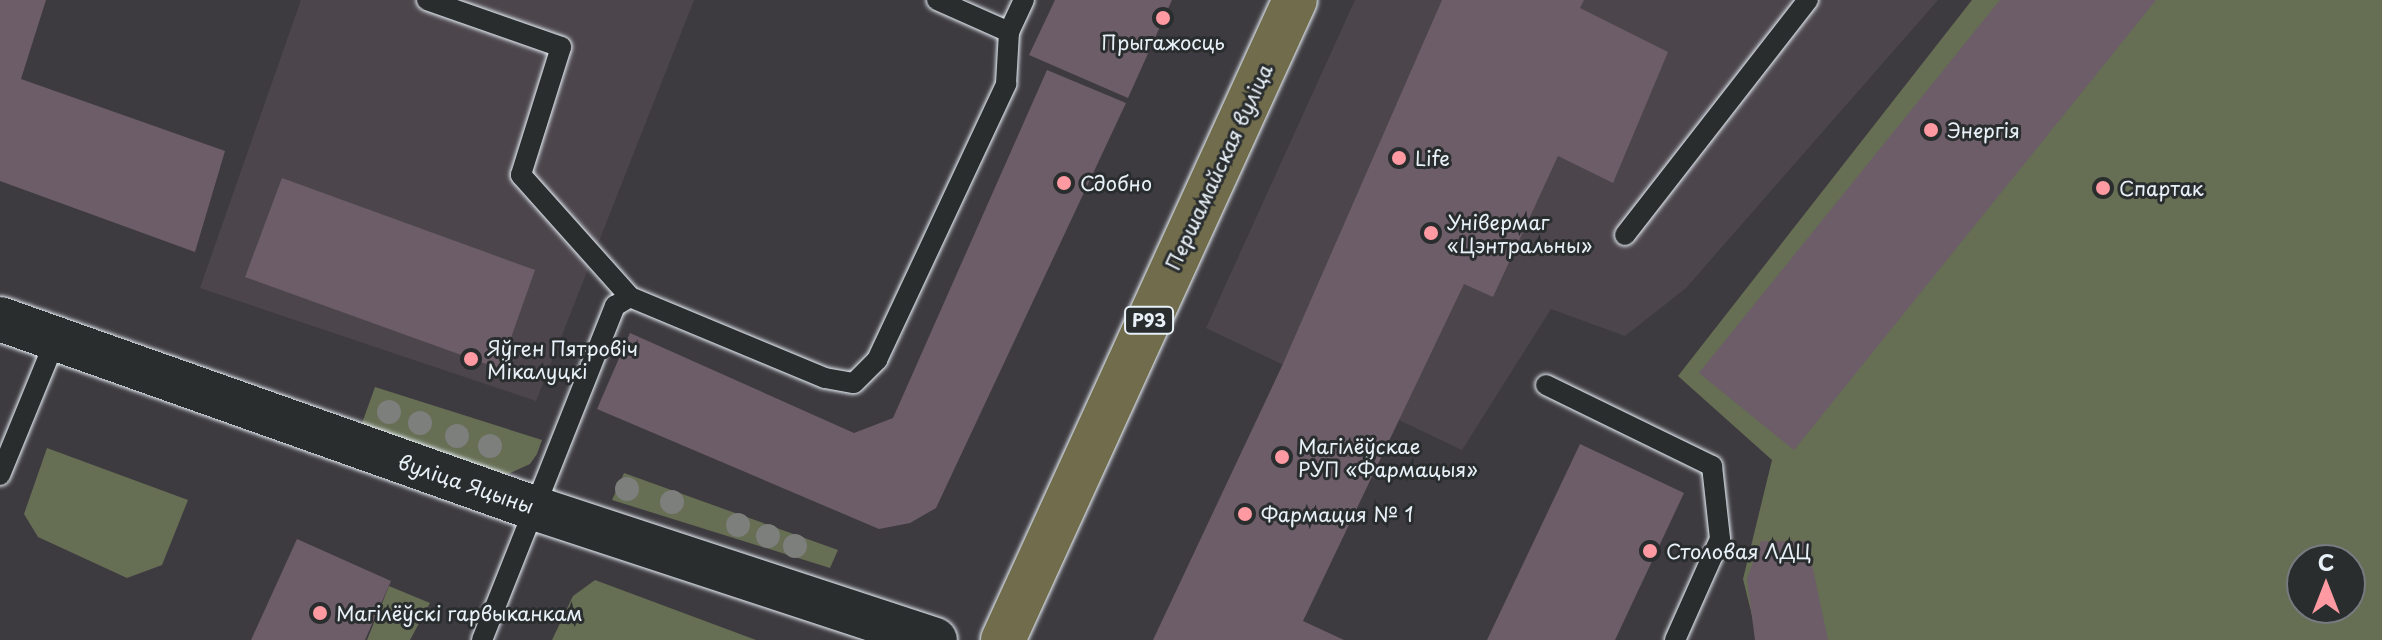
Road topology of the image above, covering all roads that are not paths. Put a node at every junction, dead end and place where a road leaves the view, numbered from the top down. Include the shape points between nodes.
1 (427, 0) edge
2 (937, 0) edge
3 (1024, 0) edge
4 (1295, 0) edge
5 (1808, 0) edge
6 (1009, 32) junction
7 (1625, 235) dead end
8 (630, 297) junction
9 (0, 319) edge
10 (55, 341) junction
11 (1546, 385) dead end
12 (0, 475) edge
13 (534, 508) junction
14 (482, 640) edge
15 (935, 640) edge
16 (1003, 640) edge
17 (1675, 640) edge

1 - 8 lane via 561,47 521,175
2 - 6 lane
3 - 6 lane
4 - 16 main road, Першамайская вуліца / Р93
5 - 7 lane
6 - 8 lane via 1006,84 896,324 877,360 854,383 784,364
8 - 13 lane via 615,306
9 - 10 street, вуліца Яцыны
10 - 12 lane
10 - 13 street, вуліца Яцыны
11 - 17 lane via 1712,466 1720,539
13 - 14 lane
13 - 15 street, вуліца Яцыны

